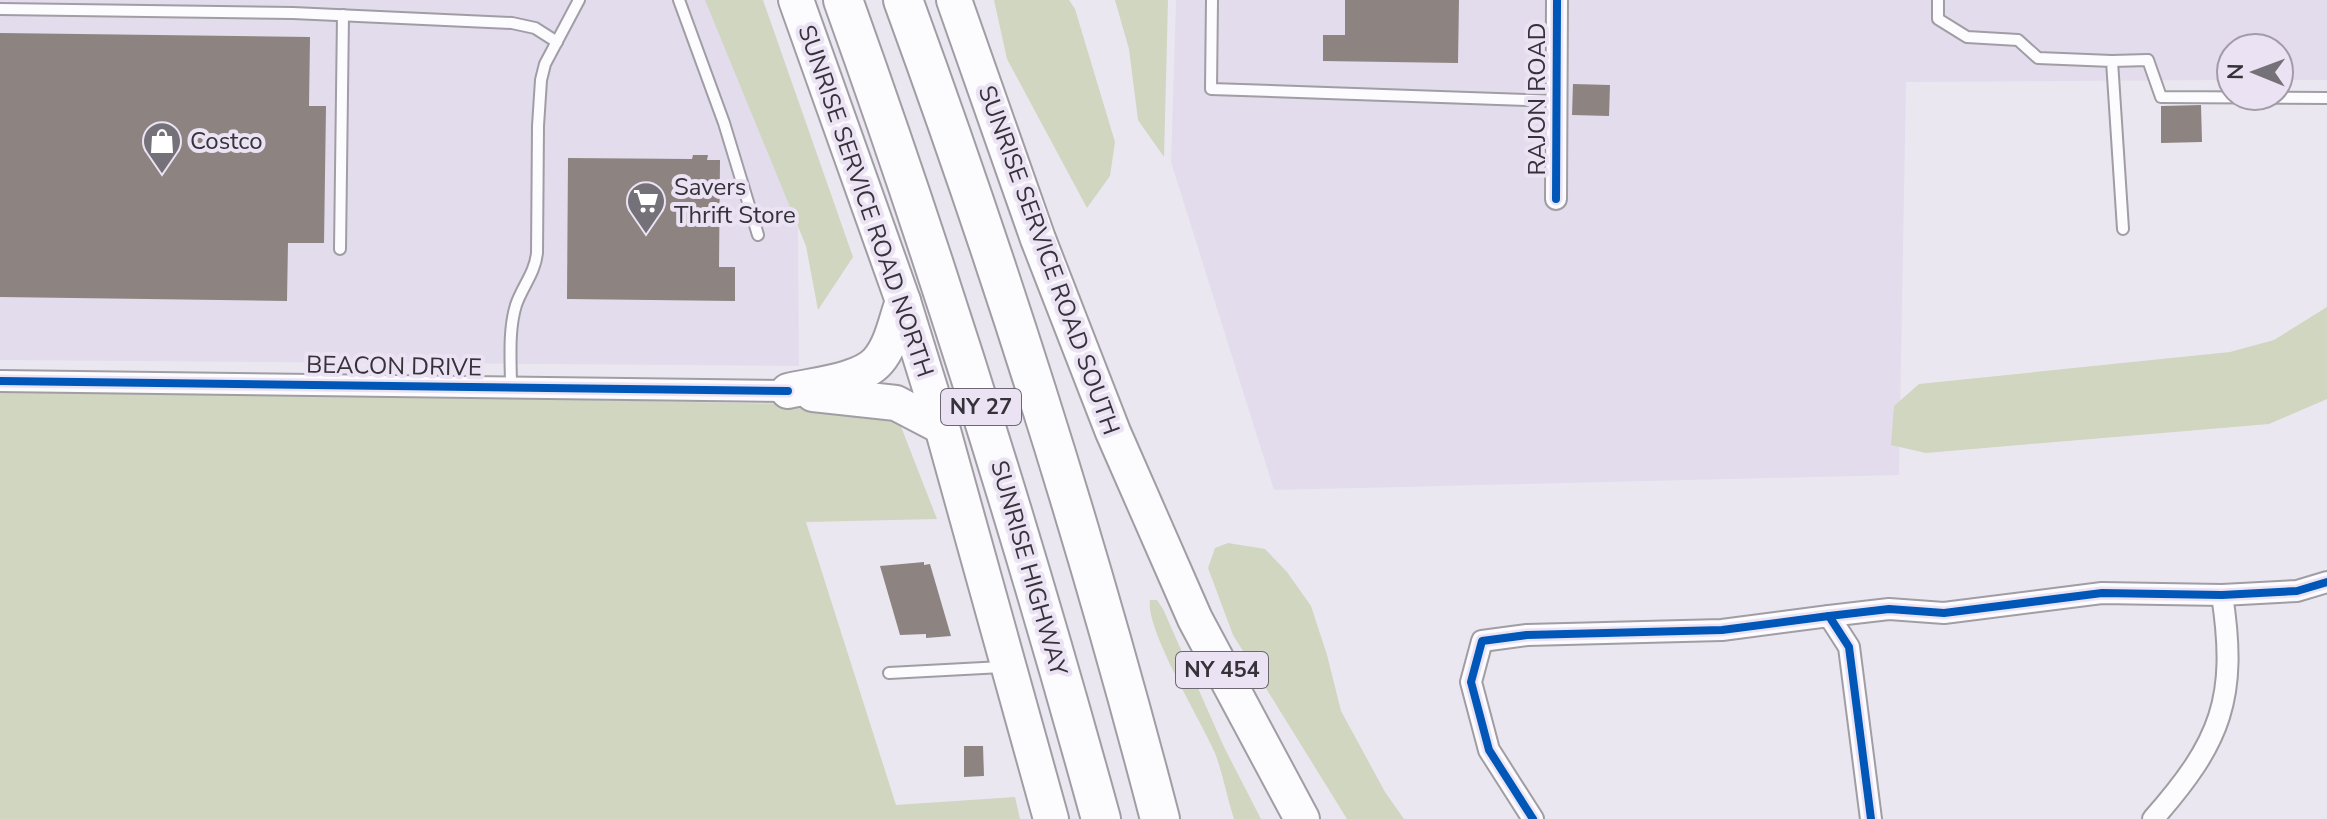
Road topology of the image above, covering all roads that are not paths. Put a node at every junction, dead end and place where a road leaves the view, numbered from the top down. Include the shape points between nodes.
1 (579, 0) edge
2 (679, 0) edge
3 (779, 0) edge
4 (796, 0) edge
5 (843, 0) edge
6 (903, 0) edge
7 (954, 0) edge
8 (1212, 0) edge
9 (1557, 0) edge
10 (1938, 0) edge
11 (0, 9) edge
12 (343, 15) junction
13 (557, 42) junction
14 (2112, 61) junction
15 (2327, 98) edge
16 (1557, 101) junction
17 (861, 184) junction
18 (1556, 199) dead end
19 (2123, 229) dead end
20 (758, 235) dead end
21 (340, 249) dead end
22 (903, 301) junction
23 (0, 381) edge
24 (511, 388) junction
25 (788, 391) junction
26 (942, 427) junction
27 (2327, 582) edge
28 (2222, 595) junction
29 (1829, 616) junction
30 (1008, 666) junction
31 (889, 673) dead end
32 (1051, 819) edge
33 (1101, 819) edge
34 (1160, 819) edge
35 (1302, 819) edge
36 (1533, 819) edge
37 (1871, 819) edge
38 (2153, 819) edge

1 - 13 lane
2 - 20 lane
3 - 17 highway via 812,88
4 - 17 highway, SUNRISE SERVICE ROAD NORTH
5 - 33 highway, SUNRISE HIGHWAY / NY 27 via 992,443
6 - 34 highway, NY 27 via 997,270
7 - 35 highway, SUNRISE SERVICE ROAD SOUTH / NY 454 via 1073,334 1195,619
8 - 16 lane via 1211,89
9 - 16 street, RAJON ROAD
10 - 14 lane via 1938,19 1967,37 2018,40 2038,58
11 - 12 lane
12 - 13 lane via 512,23 535,28
12 - 21 lane
13 - 24 lane via 541,80 537,253 513,318
14 - 15 lane via 2148,60 2161,97
14 - 19 lane
16 - 18 street, RAJON ROAD
17 - 22 highway, SUNRISE SERVICE ROAD NORTH
22 - 25 highway via 884,352 869,369
22 - 26 highway, SUNRISE SERVICE ROAD NORTH
23 - 24 street, BEACON DRIVE
24 - 25 street, BEACON DRIVE
25 - 26 highway via 896,403
26 - 30 highway, SUNRISE SERVICE ROAD NORTH
27 - 28 street via 2297,591
28 - 29 street via 2102,593 1944,613 1889,609
28 - 38 street via 2228,678 2215,731 2187,780
29 - 36 street via 1722,630 1482,641 1471,682 1489,750
29 - 37 street via 1849,647
30 - 31 lane
30 - 32 highway, SUNRISE SERVICE ROAD NORTH

